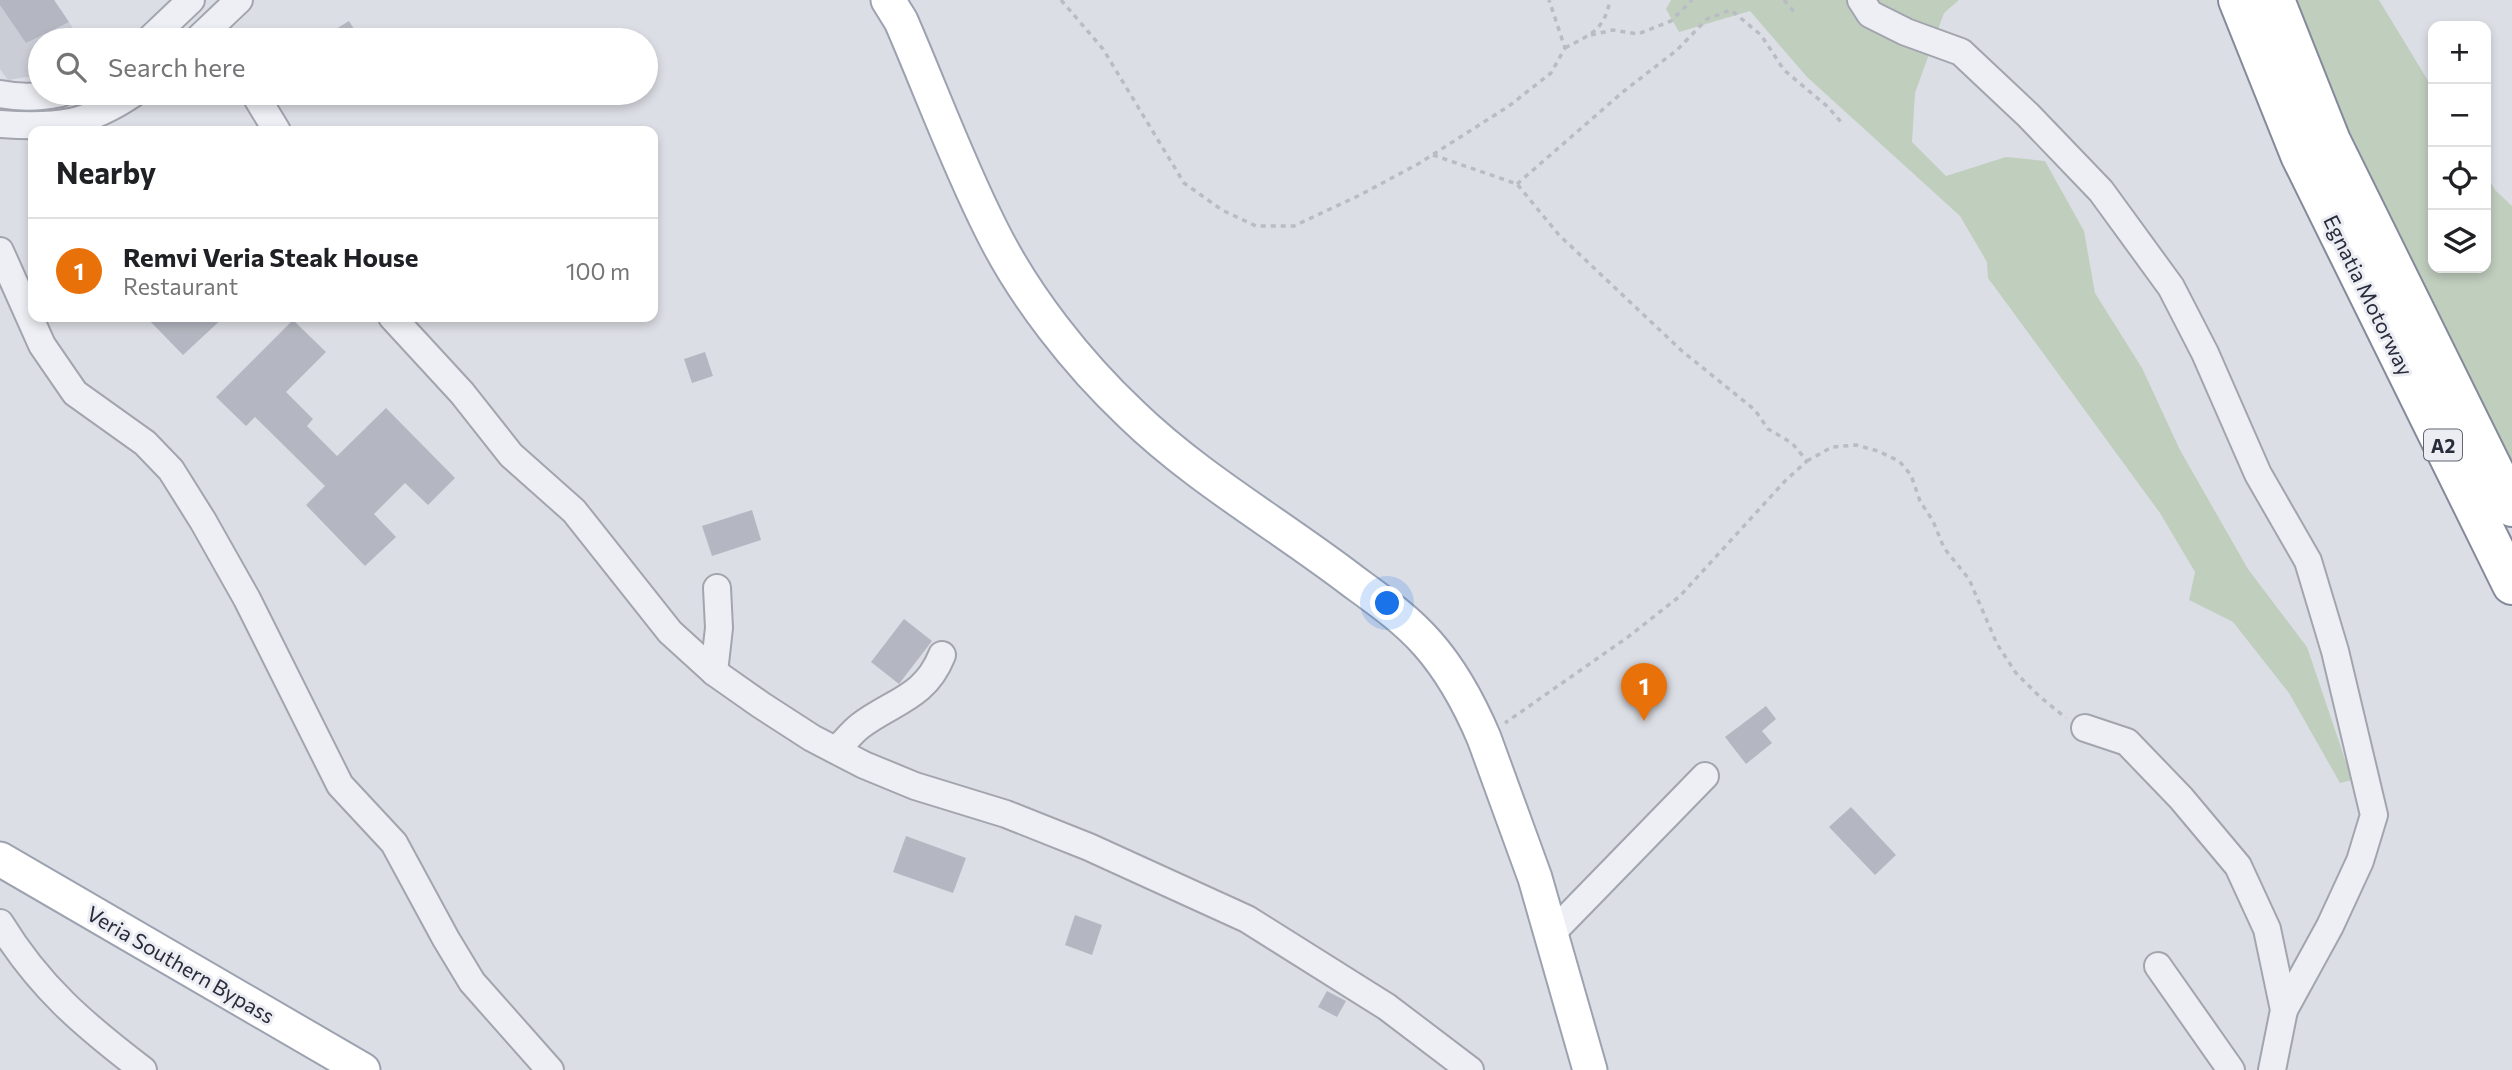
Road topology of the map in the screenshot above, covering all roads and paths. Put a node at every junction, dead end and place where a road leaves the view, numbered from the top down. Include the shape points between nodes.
1 (191, 0) edge
2 (239, 0) edge
3 (1061, 0) edge
4 (1549, 0) edge
5 (1610, 0) edge
6 (1692, 0) edge
7 (1784, 0) edge
8 (1861, 0) edge
9 (2238, 0) edge
10 (2275, 0) edge
11 (896, 7) edge
12 (1795, 13) dead end
13 (162, 28) edge
14 (215, 28) edge
15 (1591, 35) junction
16 (1564, 48) junction
17 (0, 94) edge
18 (28, 96) edge
19 (112, 105) edge
20 (261, 105) edge
21 (1842, 123) dead end
22 (0, 124) edge
23 (33, 126) edge
24 (54, 126) edge
25 (274, 126) edge
26 (1433, 155) junction
27 (1517, 184) junction
28 (0, 251) edge
29 (28, 314) edge
30 (32, 322) edge
31 (397, 322) edge
32 (1807, 461) junction
33 (2512, 507) edge
34 (2512, 585) edge
35 (717, 588) dead end
36 (942, 654) dead end
37 (714, 671) junction
38 (2085, 728) joint
39 (1484, 738) junction
40 (836, 750) junction
41 (1705, 776) dead end
42 (0, 859) edge
43 (0, 923) edge
44 (1552, 933) junction
45 (2158, 966) dead end
46 (2284, 1010) junction
47 (143, 1070) edge
48 (363, 1070) edge
49 (550, 1070) edge
50 (1470, 1070) edge
51 (1590, 1070) edge
52 (2231, 1070) edge
53 (2272, 1070) edge

1 - 13 street
2 - 14 street
3 - 26 path via 1103,49 1184,183 1222,210 1256,226 1294,226
4 - 16 path
5 - 15 path via 1606,18
6 - 15 path via 1671,21 1638,34 1613,30
7 - 12 path
8 - 46 street via 1870,14 1961,52 2101,191 2171,287 2258,474 2308,561 2374,815 2355,872
9 - 34 highway, Egnatia Motorway / Α2 via 2300,155
10 - 33 highway, Egnatia Motorway / Α2 via 2331,141
11 - 39 main road via 991,230 1068,347 1131,414 1195,469 1340,571 1428,643
15 - 16 path
16 - 26 path via 1551,73
17 - 18 street
19 - 24 street via 91,117
20 - 25 street
21 - 27 path via 1784,70 1761,35 1731,10 1707,19
22 - 23 street
26 - 27 path
27 - 32 path via 1559,235 1682,351 1755,410 1768,429 1793,443
28 - 29 street
30 - 49 street via 75,393 145,443 171,470 247,599 340,785 394,843 472,982
31 - 37 street via 512,455 574,511 670,632
32 - 38 path via 1832,447 1856,445 1899,461 1911,475 1944,548 1969,579 1997,644 2016,673 2067,719
32 - 39 path via 1680,596
35 - 37 street
36 - 40 street via 935,673 906,700 859,727
37 - 40 street
38 - 46 street via 2127,742 2238,866 2267,929
39 - 44 main road
40 - 50 street via 915,786 1006,814 1089,847 1247,919 1387,1007
41 - 44 street
42 - 48 main road, Veria Southern Bypass
43 - 47 street via 49,991
44 - 51 main road
45 - 52 street
46 - 53 street

